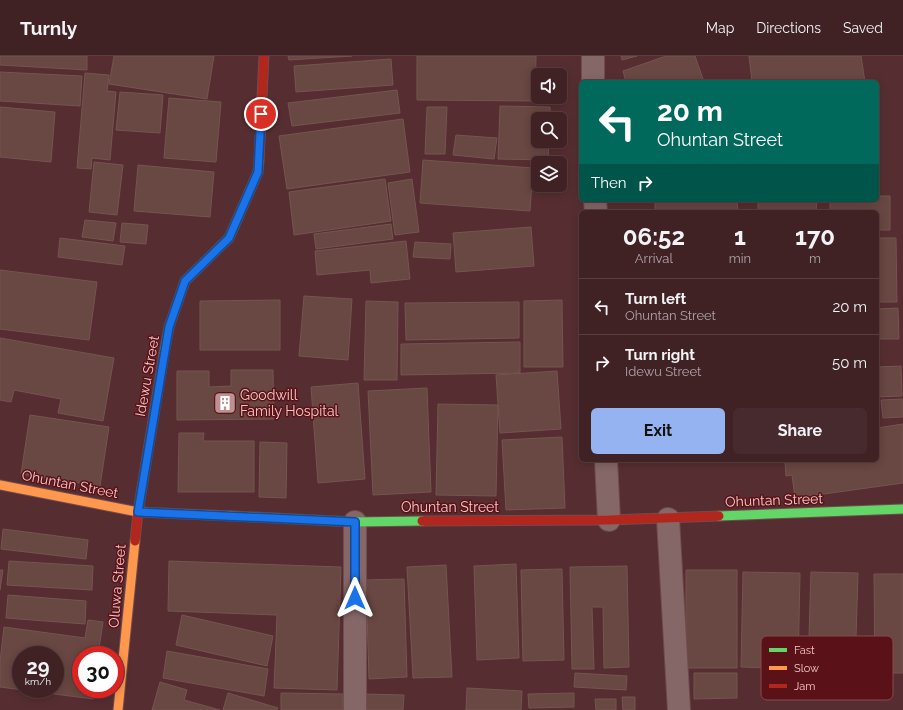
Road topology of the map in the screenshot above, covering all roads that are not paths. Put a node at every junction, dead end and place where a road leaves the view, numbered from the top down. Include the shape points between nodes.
1 (264, 56) edge
2 (593, 56) edge
3 (593, 80) edge
4 (606, 462) edge
5 (0, 485) edge
6 (903, 509) edge
7 (138, 512) junction
8 (668, 518) junction
9 (609, 520) junction
10 (355, 522) junction
11 (118, 710) edge
12 (355, 710) edge
13 (679, 710) edge

1 - 7 street, Idewu Street via 258,172 229,238 185,281 169,327
2 - 3 street
4 - 9 street
5 - 7 street, Ohuntan Street
6 - 8 street, Ohuntan Street
7 - 10 street, Ohuntan Street
7 - 11 street, Oluwa Street
8 - 9 street, Ohuntan Street
8 - 13 street
9 - 10 street, Ohuntan Street
10 - 12 street

